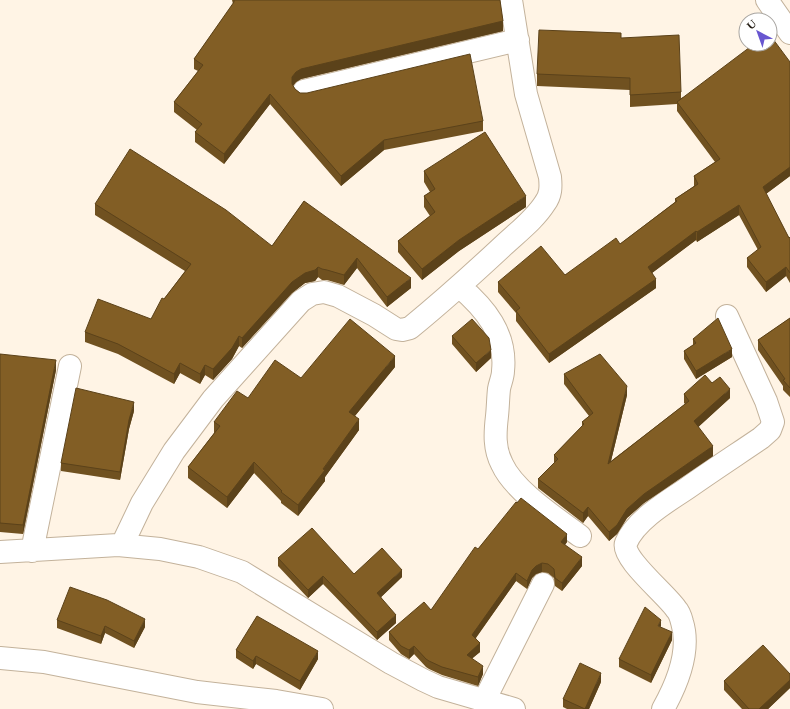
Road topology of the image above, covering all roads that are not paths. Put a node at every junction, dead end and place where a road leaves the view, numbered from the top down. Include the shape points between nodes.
1 (511, 0) edge
2 (767, 0) edge
3 (787, 24) edge
4 (518, 40) junction
5 (304, 91) edge
6 (459, 286) junction
7 (727, 316) dead end
8 (70, 366) dead end
9 (580, 536) dead end
10 (122, 546) junction
11 (32, 551) junction
12 (0, 552) edge
13 (543, 584) dead end
14 (0, 658) edge
15 (484, 701) junction
16 (322, 709) edge
17 (514, 709) edge
18 (663, 709) edge

1 - 4 street
2 - 3 street
4 - 5 street
4 - 6 street via 526,94 550,177 550,195 534,217
6 - 9 street via 475,300 491,320 500,338 504,372 495,438 502,465 529,498
6 - 10 street via 410,328 402,330 338,296 324,292 312,294 301,301 213,399 174,451 142,503
7 - 18 street via 766,401 773,422 770,430 649,515 630,535 625,545 626,554 676,609 682,623 685,645 681,667 673,692
8 - 11 street
10 - 11 street
10 - 15 street via 199,556 242,572 413,676 438,687
11 - 12 street
13 - 15 street
14 - 16 street via 44,662 197,692
15 - 17 street

